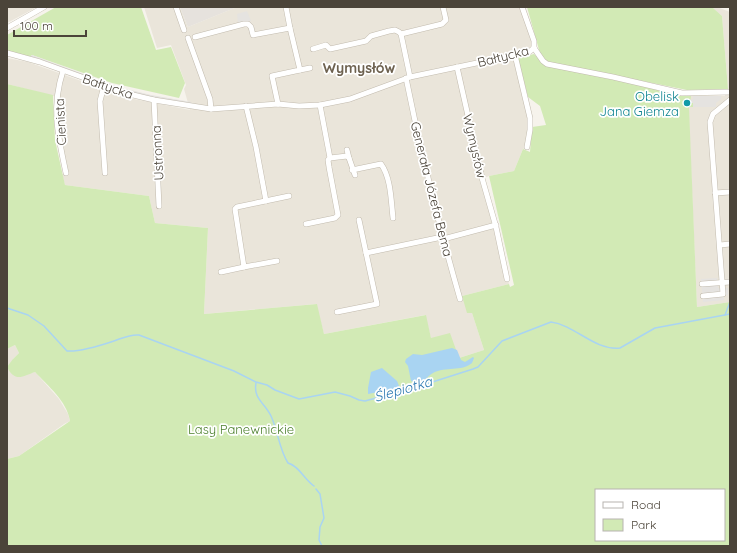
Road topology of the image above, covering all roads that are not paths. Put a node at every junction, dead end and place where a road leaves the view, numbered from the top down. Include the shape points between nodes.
1 (44, 7) edge
2 (176, 7) edge
3 (286, 7) edge
4 (443, 7) edge
5 (522, 7) edge
6 (7, 28) edge
7 (290, 28) junction
8 (184, 30) dead end
9 (400, 34) junction
10 (195, 37) dead end
11 (188, 38) dead end
12 (534, 48) junction
13 (313, 49) dead end
14 (7, 53) edge
15 (515, 55) junction
16 (456, 67) junction
17 (310, 68) dead end
18 (300, 70) junction
19 (63, 71) junction
20 (408, 78) junction
21 (104, 86) junction
22 (730, 93) edge
23 (154, 100) junction
24 (730, 100) edge
25 (278, 104) junction
26 (320, 105) junction
27 (246, 106) junction
28 (211, 109) junction
29 (527, 147) dead end
30 (347, 150) dead end
31 (330, 158) junction
32 (349, 158) junction
33 (66, 173) dead end
34 (105, 173) dead end
35 (730, 192) edge
36 (715, 193) junction
37 (289, 196) dead end
38 (266, 201) junction
39 (159, 206) dead end
40 (393, 218) dead end
41 (359, 220) dead end
42 (306, 224) dead end
43 (496, 225) junction
44 (442, 237) junction
45 (730, 244) edge
46 (720, 245) junction
47 (366, 253) junction
48 (277, 261) dead end
49 (244, 267) junction
50 (221, 272) dead end
51 (507, 279) dead end
52 (722, 282) junction
53 (730, 282) edge
54 (702, 284) dead end
55 (703, 296) dead end
56 (460, 299) dead end
57 (337, 312) dead end

1 - 6 street
2 - 8 street
3 - 7 street
4 - 9 street via 446,20 442,24
5 - 12 street
7 - 10 street via 253,35 251,27 244,24
7 - 18 street
9 - 13 street via 395,30 389,31 371,36 366,41 330,50 326,45
9 - 20 street, Generała Józefa Bema
11 - 28 street via 210,99
12 - 15 street, Bałtycka via 529,52
12 - 22 street, Bałtycka via 548,64 682,93
14 - 19 street, Bałtycka
15 - 16 street, Bałtycka
15 - 29 street via 530,118
16 - 20 street, Bałtycka
16 - 43 street, Wymysłów via 482,178
17 - 18 street
18 - 25 street via 272,76
19 - 21 street, Bałtycka
19 - 33 street, Cienista via 56,108 58,139
20 - 26 street, Bałtycka via 350,99
20 - 44 street, Generała Józefa Bema via 420,148
21 - 23 street, Bałtycka
21 - 34 street via 100,101
23 - 28 street, Bałtycka
23 - 39 street, Ustronna
24 - 36 street via 713,114 710,122
25 - 26 street, Bałtycka
25 - 27 street, Bałtycka
26 - 31 street
27 - 28 street, Bałtycka
27 - 38 street
30 - 32 street
31 - 32 street
31 - 42 street via 328,167 338,215 335,218
32 - 40 street via 353,173 381,164 385,169
35 - 36 street
36 - 46 street
37 - 38 street
38 - 49 street via 235,209
41 - 47 street
43 - 44 street via 447,238
43 - 51 street, Wymysłów
44 - 47 street
44 - 56 street, Generała Józefa Bema
45 - 46 street
46 - 52 street
47 - 57 street via 377,304
48 - 49 street
49 - 50 street
52 - 53 street
52 - 54 street
52 - 55 street via 723,294

